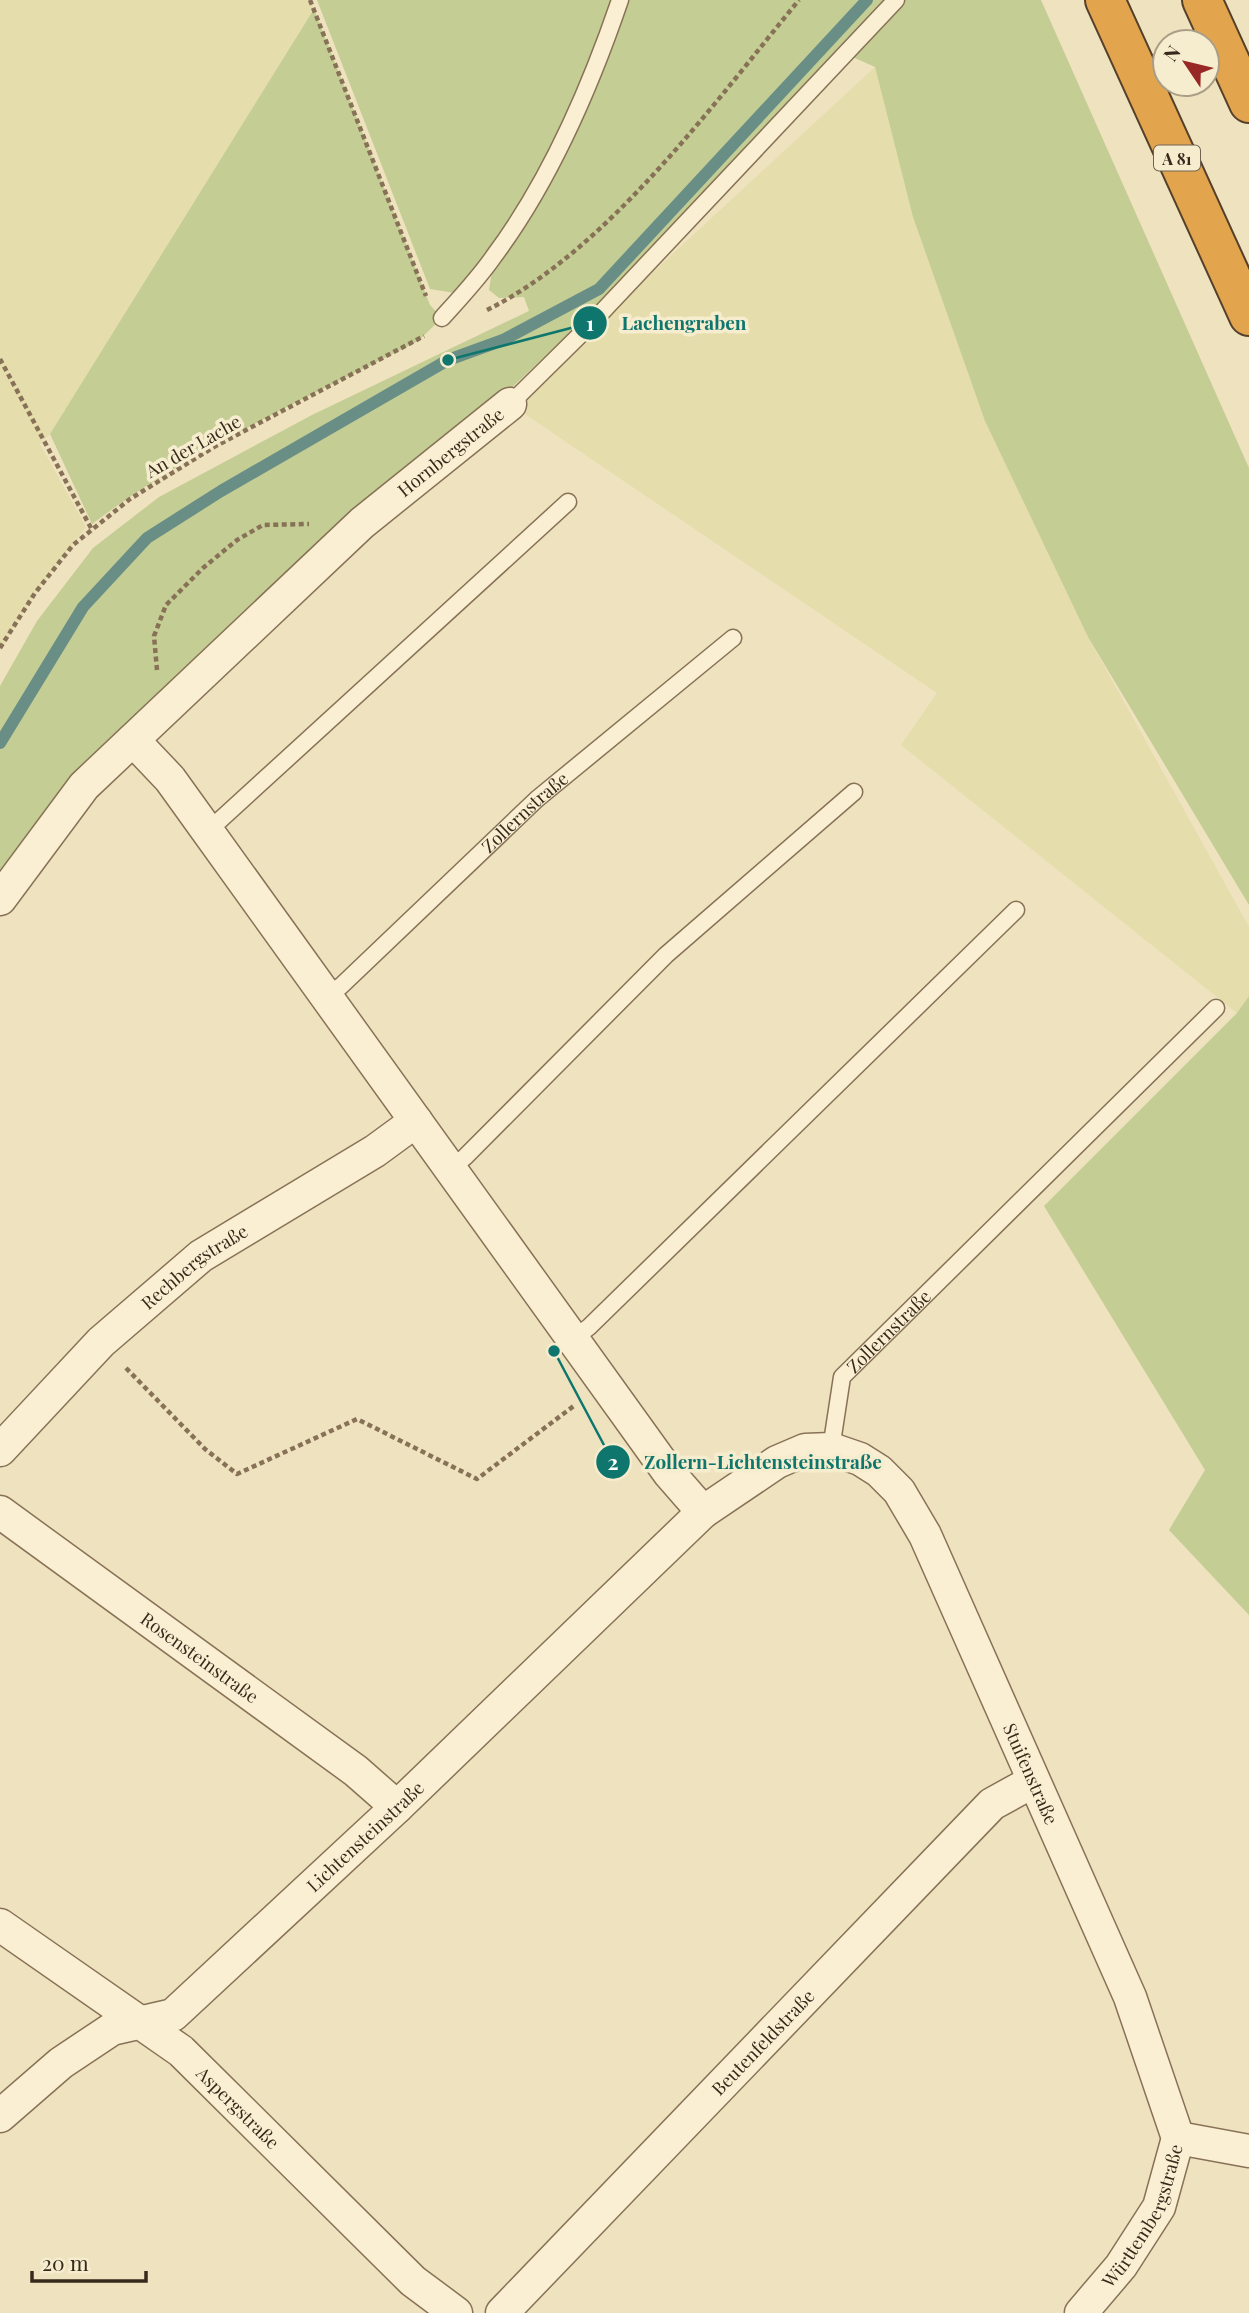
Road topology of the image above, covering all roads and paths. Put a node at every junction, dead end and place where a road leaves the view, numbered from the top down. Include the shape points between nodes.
1 (310, 0) edge
2 (620, 0) edge
3 (799, 0) edge
4 (896, 0) edge
5 (1105, 0) edge
6 (1202, 0) edge
7 (1249, 103) edge
8 (1249, 316) edge
9 (442, 318) junction
10 (0, 359) edge
11 (510, 404) joint
12 (568, 502) dead end
13 (362, 523) junction
14 (90, 528) junction
15 (733, 638) dead end
16 (0, 648) edge
17 (161, 713) junction
18 (133, 740) junction
19 (854, 792) dead end
20 (208, 831) junction
21 (0, 899) edge
22 (1016, 910) dead end
23 (326, 996) junction
24 (1216, 1008) dead end
25 (416, 1121) junction
26 (450, 1169) junction
27 (573, 1339) junction
28 (101, 1342) junction
29 (604, 1382) junction
30 (831, 1449) junction
31 (0, 1450) edge
32 (0, 1512) edge
33 (703, 1512) junction
34 (1032, 1782) junction
35 (397, 1807) junction
36 (0, 1925) edge
37 (141, 2022) junction
38 (0, 2116) edge
39 (1178, 2138) junction
40 (1249, 2151) edge
41 (456, 2313) edge
42 (502, 2313) edge
43 (1082, 2313) edge

1 - 9 path via 430,305
2 - 9 lane via 599,58 544,174 494,256
3 - 9 path via 675,150 577,248 537,282 494,307 458,321
4 - 11 lane, Hornbergstraße
5 - 8 highway, A 81
6 - 7 highway
9 - 14 path, An der Lache via 418,341 214,447
10 - 14 path
11 - 13 street, Hornbergstraße
12 - 20 lane
13 - 17 street, Hornbergstraße
13 - 17 path via 263,525 203,568 166,605 154,636
14 - 16 path, An der Lache via 42,584
15 - 23 lane, Zollernstraße via 537,799
17 - 18 street, Hornbergstraße
18 - 20 street via 170,779
18 - 21 street, Hornbergstraße via 79,793
19 - 26 lane via 666,955
20 - 23 street
22 - 27 lane
23 - 25 street
24 - 30 lane, Zollernstraße via 842,1377
25 - 26 street
25 - 28 street, Rechbergstraße via 375,1151 201,1256
26 - 27 street
27 - 29 street
28 - 29 path via 205,1449 237,1474 357,1419 477,1479
28 - 31 street, Rechbergstraße
29 - 33 street
30 - 33 street via 804,1450 777,1462
30 - 34 street, Stuifenstraße via 860,1459 899,1491 925,1535
32 - 35 street, Rosensteinstraße via 356,1771
33 - 35 street, Lichtensteinstraße
34 - 39 street, Stuifenstraße via 1130,1997
34 - 42 street, Beutenfeldstraße via 992,1804
35 - 37 street, Lichtensteinstraße via 173,2015
36 - 37 street, Aspergstraße
37 - 38 street, Lichtensteinstraße via 112,2029 61,2063
37 - 41 street, Aspergstraße via 181,2051 413,2281
39 - 40 street, Württembergstraße
39 - 43 street, Württembergstraße via 1159,2207 1121,2266

